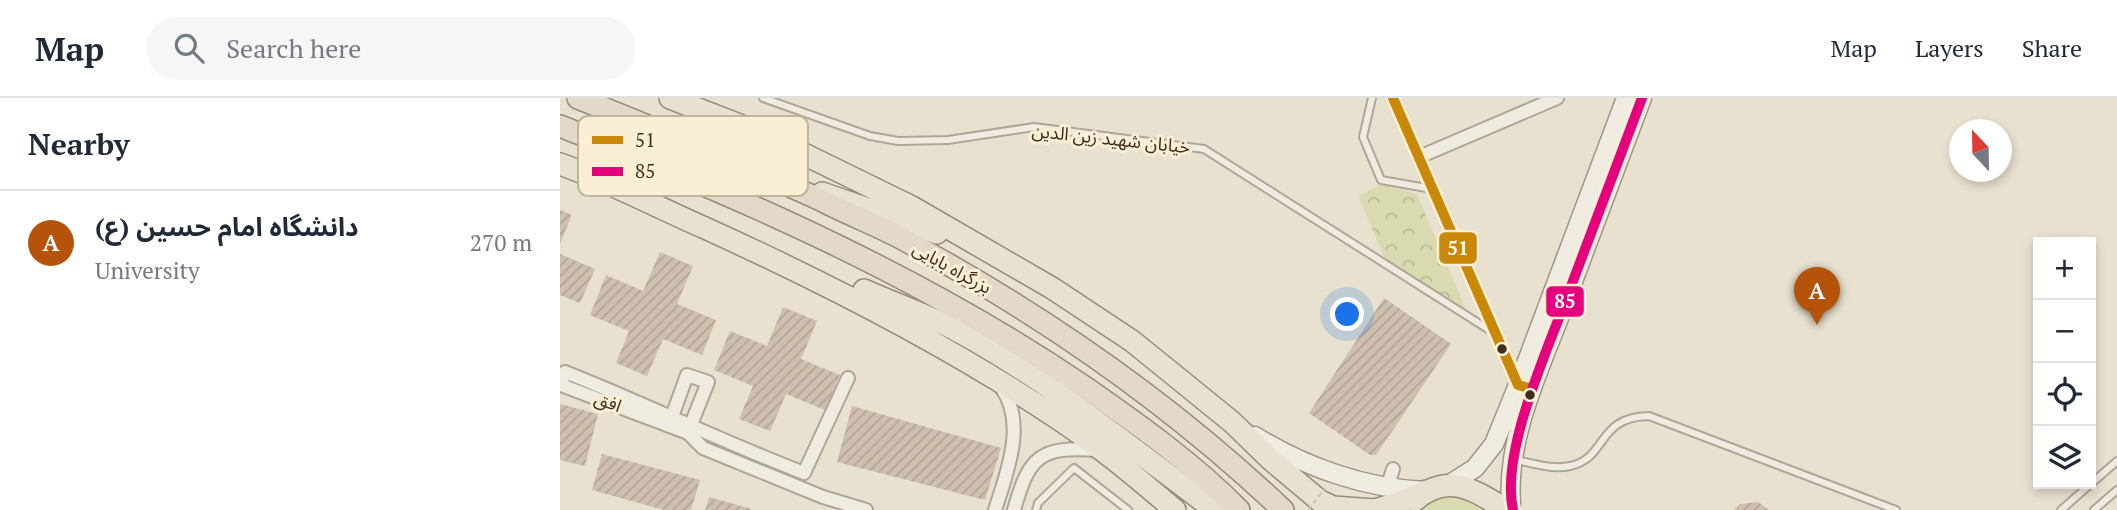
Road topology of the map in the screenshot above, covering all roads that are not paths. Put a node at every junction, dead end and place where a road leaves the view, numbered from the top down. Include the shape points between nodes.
1 (578, 98) edge
2 (670, 98) edge
3 (764, 98) edge
4 (1372, 98) edge
5 (1393, 98) edge
6 (1557, 98) edge
7 (1626, 98) edge
8 (1642, 98) edge
9 (623, 116) edge
10 (716, 116) edge
11 (560, 126) edge
12 (578, 133) edge
13 (808, 156) edge
14 (1419, 157) junction
15 (560, 164) edge
16 (578, 172) edge
17 (808, 188) edge
18 (1433, 189) junction
19 (808, 194) edge
20 (632, 196) edge
21 (734, 196) edge
22 (986, 250) junction
23 (773, 259) junction
24 (1496, 334) junction
25 (848, 378) dead end
26 (995, 378) junction
27 (1518, 385) junction
28 (618, 399) dead end
29 (670, 421) junction
30 (1233, 422) junction
31 (690, 429) junction
32 (1491, 440) junction
33 (1102, 450) junction
34 (743, 456) junction
35 (1513, 456) junction
36 (2117, 461) edge
37 (1393, 469) dead end
38 (1007, 470) junction
39 (804, 473) junction
40 (1023, 478) junction
41 (1450, 484) junction
42 (2117, 490) edge
43 (1426, 491) junction
44 (1400, 500) edge
45 (821, 504) edge
46 (1509, 506) edge
47 (866, 510) edge
48 (995, 510) edge
49 (1014, 510) edge
50 (1036, 510) edge
51 (1128, 510) edge
52 (1175, 510) edge
53 (1215, 510) edge
54 (1240, 510) edge
55 (1283, 510) edge
56 (1896, 510) edge
57 (2061, 510) edge
58 (2094, 510) edge

1 - 9 highway, بزرگراه بابایی
2 - 10 main road
3 - 24 lane, خیابان شهید زین الدین via 870,136 898,141 948,140 1034,127 1204,149
4 - 18 lane via 1363,137 1381,180
5 - 14 street
6 - 14 street
7 - 27 main road
8 - 35 main road via 1532,390
11 - 12 highway, بزرگراه بابایی
13 - 22 main road
14 - 18 street
15 - 16 main road
17 - 22 main road
18 - 24 street
19 - 55 highway, بزرگراه بابایی via 893,234 1079,344 1193,430
20 - 23 main road
21 - 54 highway, بزرگراه بابایی via 877,264 990,326 1113,407
22 - 30 main road via 1132,341
23 - 26 main road
23 - 53 main road via 815,267 971,339 1071,404
24 - 27 street
25 - 39 street
26 - 33 main road
26 - 38 street via 1008,396 1013,416 1014,439
27 - 32 main road
28 - 29 street, افق
29 - 31 street, افق
29 - 31 street via 687,375 708,382
30 - 43 main road via 1270,459 1333,507 1375,510
30 - 44 main road via 1277,450
31 - 34 street, افق
32 - 35 main road via 1496,450
32 - 41 main road via 1475,468
33 - 40 street via 1058,450 1032,465
33 - 52 main road
34 - 39 street, افق
34 - 45 street, افق
35 - 46 main road
35 - 56 lane via 1568,467 1593,453 1609,430 1624,420 1649,416
36 - 57 lane
37 - 44 street via 1390,479
38 - 40 street
38 - 48 street
39 - 45 street
40 - 49 street
41 - 43 main road
41 - 46 main road
42 - 58 lane
43 - 44 main road
45 - 47 street, افق
50 - 51 lane via 1074,468

